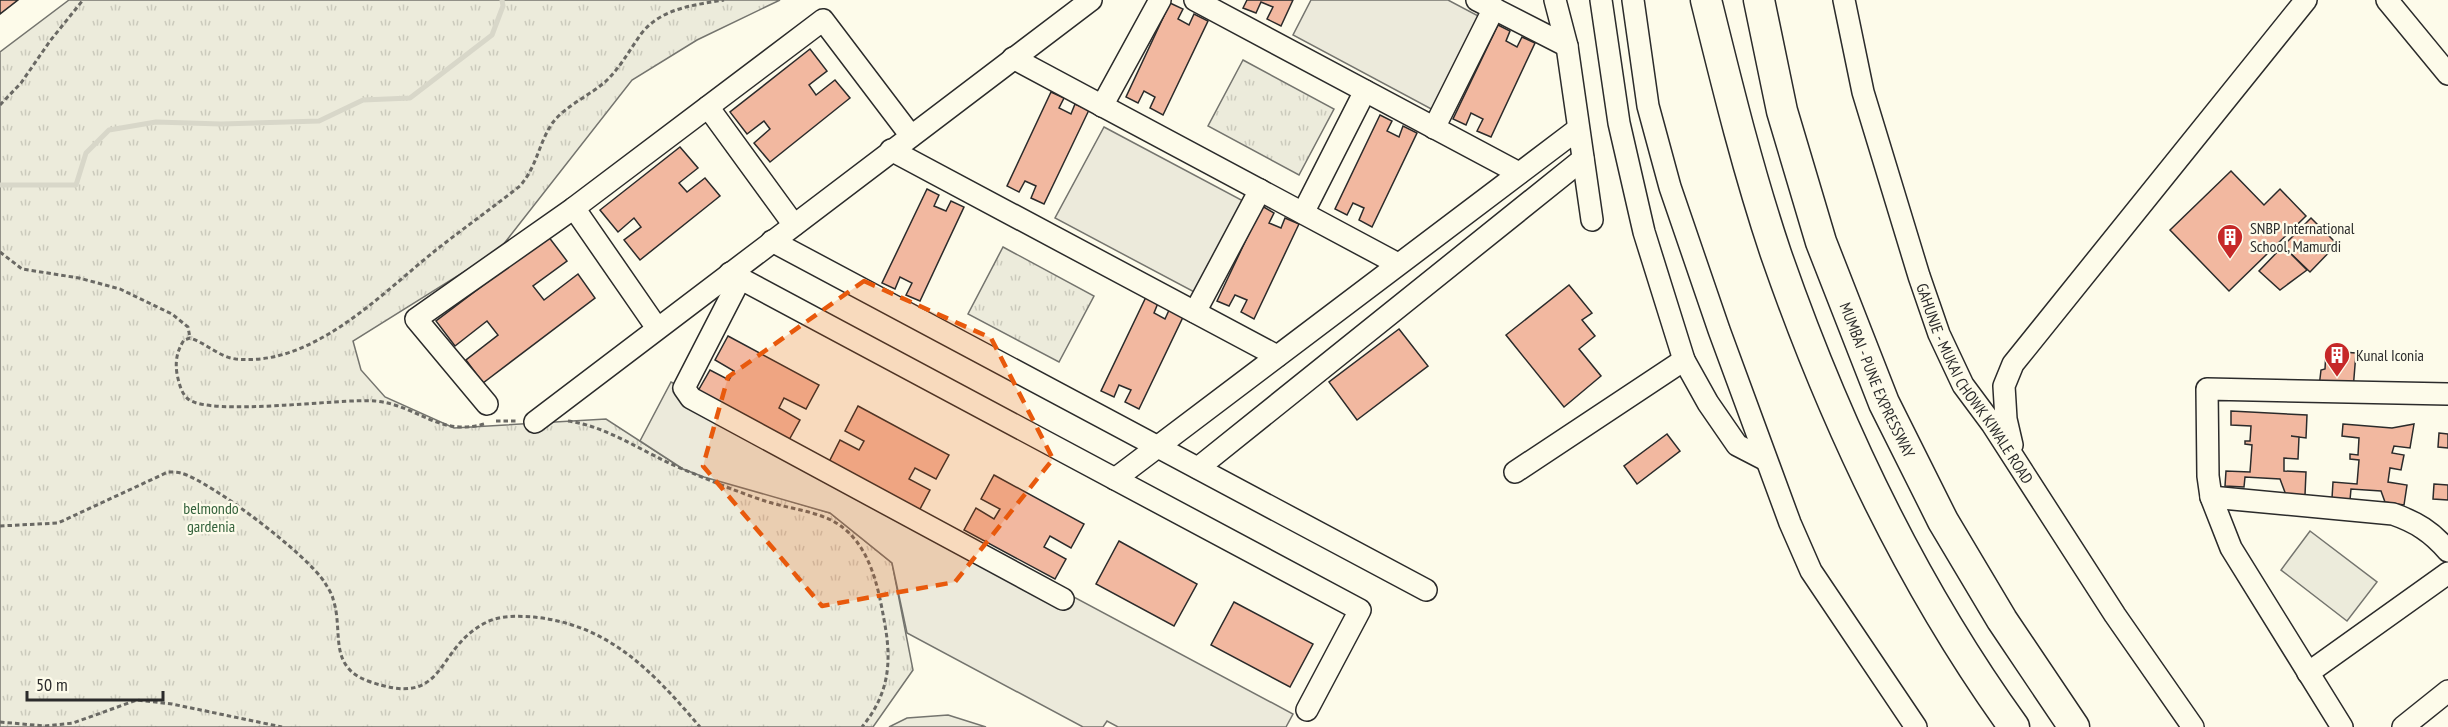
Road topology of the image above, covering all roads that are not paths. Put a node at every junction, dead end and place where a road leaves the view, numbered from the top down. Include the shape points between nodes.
1 (1090, 0) edge
2 (1160, 0) edge
3 (1195, 0) edge
4 (1555, 0) edge
5 (1600, 0) edge
6 (1633, 0) edge
7 (1706, 0) edge
8 (1760, 0) edge
9 (1844, 0) edge
10 (2306, 0) edge
11 (2387, 0) edge
12 (1485, 4) edge
13 (1229, 8) edge
14 (1566, 46) junction
15 (1013, 58) junction
16 (2448, 74) edge
17 (1365, 91) junction
18 (1102, 106) junction
19 (708, 107) junction
20 (1434, 128) junction
21 (1578, 129) junction
22 (911, 135) junction
23 (891, 150) junction
24 (1583, 159) junction
25 (1519, 173) junction
26 (1260, 190) junction
27 (574, 208) junction
28 (1303, 213) junction
29 (1592, 220) dead end
30 (794, 225) junction
31 (772, 241) junction
32 (1398, 264) junction
33 (735, 276) junction
34 (1195, 312) junction
35 (657, 328) junction
36 (1277, 356) junction
37 (1684, 360) junction
38 (2448, 394) edge
39 (487, 404) dead end
40 (535, 422) road end
41 (1158, 447) junction
42 (1766, 460) junction
43 (2015, 462) junction
44 (1198, 468) junction
45 (1515, 472) dead end
46 (1115, 479) junction
47 (2211, 497) junction
48 (2448, 551) edge
49 (2448, 573) edge
50 (1426, 590) dead end
51 (1063, 599) dead end
52 (2308, 673) junction
53 (2448, 691) edge
54 (1306, 710) dead end
55 (1916, 727) edge
56 (2014, 727) edge
57 (2074, 727) edge
58 (2193, 727) edge
59 (2342, 727) edge
60 (2403, 727) edge

1 - 15 street
2 - 18 street
3 - 13 street
4 - 14 street
5 - 37 street via 1619,123 1644,232
6 - 42 street via 1648,106 1670,187
7 - 56 highway via 1736,121 1776,254 1840,420 1899,544
8 - 57 highway, MUMBAI - PUNE EXPRESSWAY via 1782,111 1821,242 1884,403 1943,521 2002,620
9 - 43 street, GAHUNJE - MUKAI CHOWK KIWALE ROAD via 1863,92 1939,334 1963,385
10 - 43 street via 2013,364 2004,386
11 - 16 street
12 - 14 street
12 - 20 street
13 - 17 street
14 - 21 street
15 - 18 street
15 - 22 street
17 - 20 street
17 - 28 street
18 - 26 street
19 - 22 street via 823,20
19 - 27 street
19 - 30 street
20 - 25 street
21 - 24 street
21 - 25 street
22 - 23 street
23 - 30 street
23 - 34 street
24 - 29 street
24 - 44 street
25 - 32 street
26 - 28 street
26 - 34 street
27 - 35 street
27 - 39 street via 416,319
28 - 32 street
30 - 31 street
31 - 33 street
31 - 41 street
32 - 36 street
33 - 35 street
33 - 46 street
33 - 51 street via 684,388 692,398
34 - 36 street
35 - 40 street
36 - 41 street
37 - 42 street via 1737,445
37 - 45 street
38 - 47 street via 2207,389
41 - 44 street
41 - 46 street
42 - 55 street via 1811,571
43 - 58 street, GAHUNJE - MUKAI CHOWK KIWALE ROAD
44 - 50 street
46 - 54 street via 1360,610
47 - 48 street via 2393,514 2429,531
47 - 52 street via 2232,548
49 - 52 street
52 - 59 street
53 - 60 street

